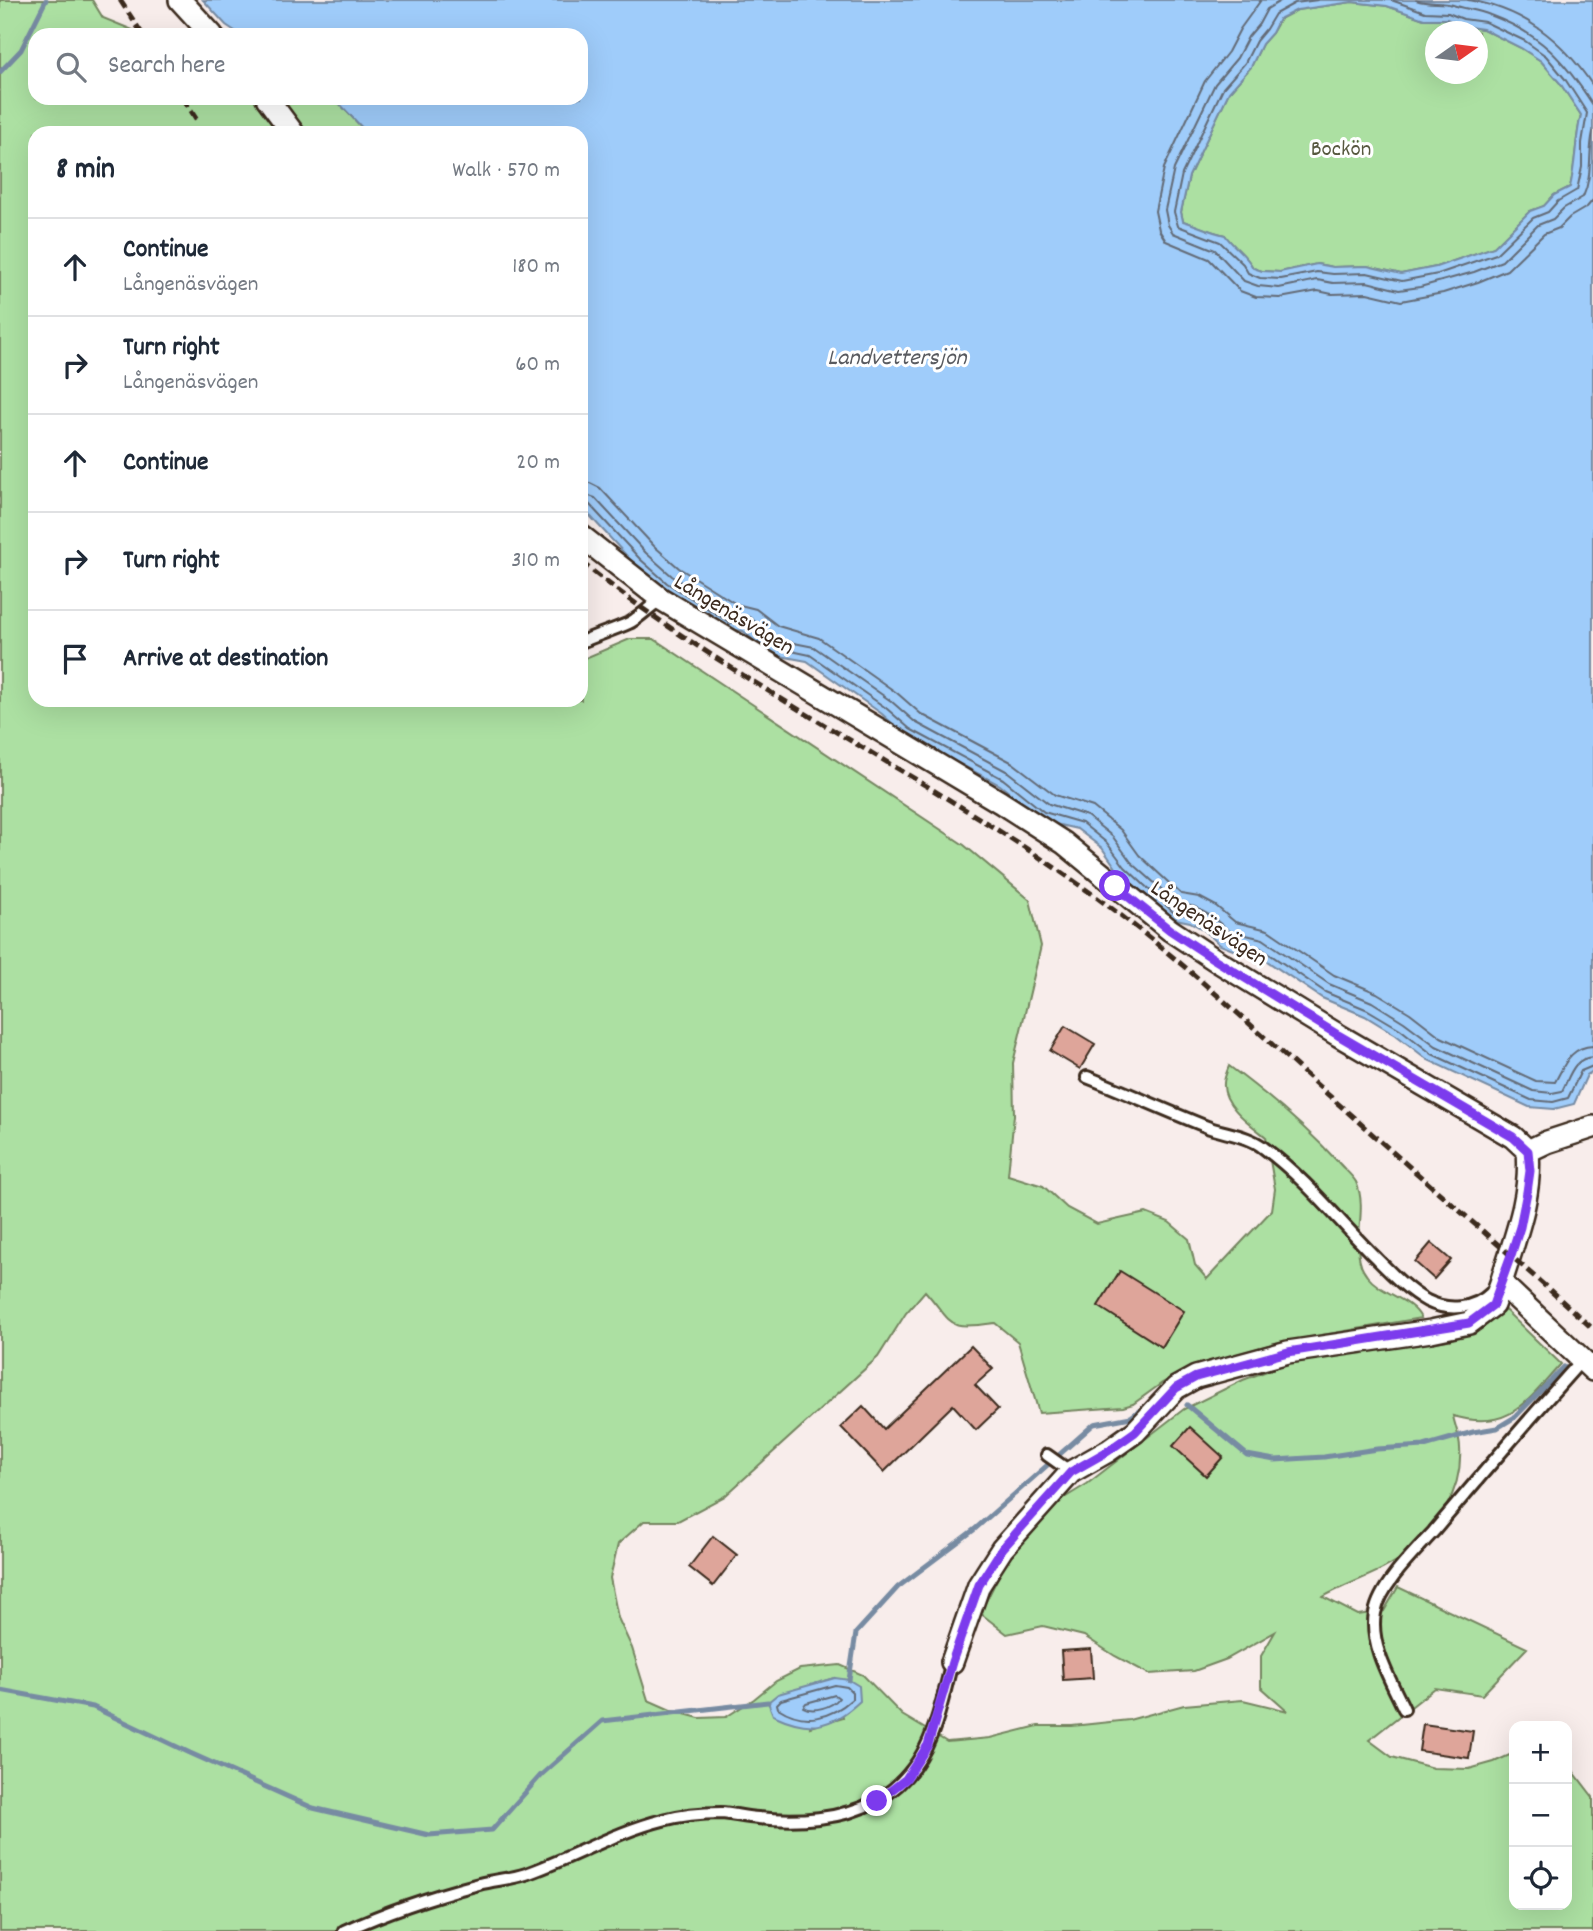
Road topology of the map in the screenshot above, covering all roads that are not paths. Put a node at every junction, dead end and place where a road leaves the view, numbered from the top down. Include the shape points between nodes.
1 (180, 0) edge
2 (206, 28) edge
3 (272, 105) edge
4 (288, 126) edge
5 (588, 542) edge
6 (660, 599) junction
7 (588, 639) edge
8 (1087, 1077) dead end
9 (1593, 1128) edge
10 (1528, 1151) junction
11 (1501, 1283) junction
12 (1587, 1366) edge
13 (1047, 1455) dead end
14 (1063, 1467) junction
15 (952, 1662) joint
16 (1404, 1709) dead end
17 (344, 1931) edge

1 - 2 street
3 - 4 street
5 - 6 street, Långenäsvägen
6 - 7 lane via 632,623
6 - 10 street, Långenäsvägen via 1000,802 1064,844 1170,930 1338,1035 1474,1112
8 - 11 lane via 1264,1148 1398,1280 1426,1301 1446,1308 1461,1307 1483,1301
9 - 10 street
10 - 11 street via 1530,1171 1520,1227
11 - 12 street
11 - 14 street via 1493,1305 1469,1323 1288,1352 1196,1377 1176,1388 1135,1432 1108,1451
12 - 16 lane via 1414,1554 1378,1600 1374,1615 1377,1640
13 - 14 lane
14 - 15 street via 979,1585
15 - 17 lane via 928,1745 906,1779 877,1801 850,1813 760,1819 701,1813 664,1820 615,1835 524,1874 399,1908

